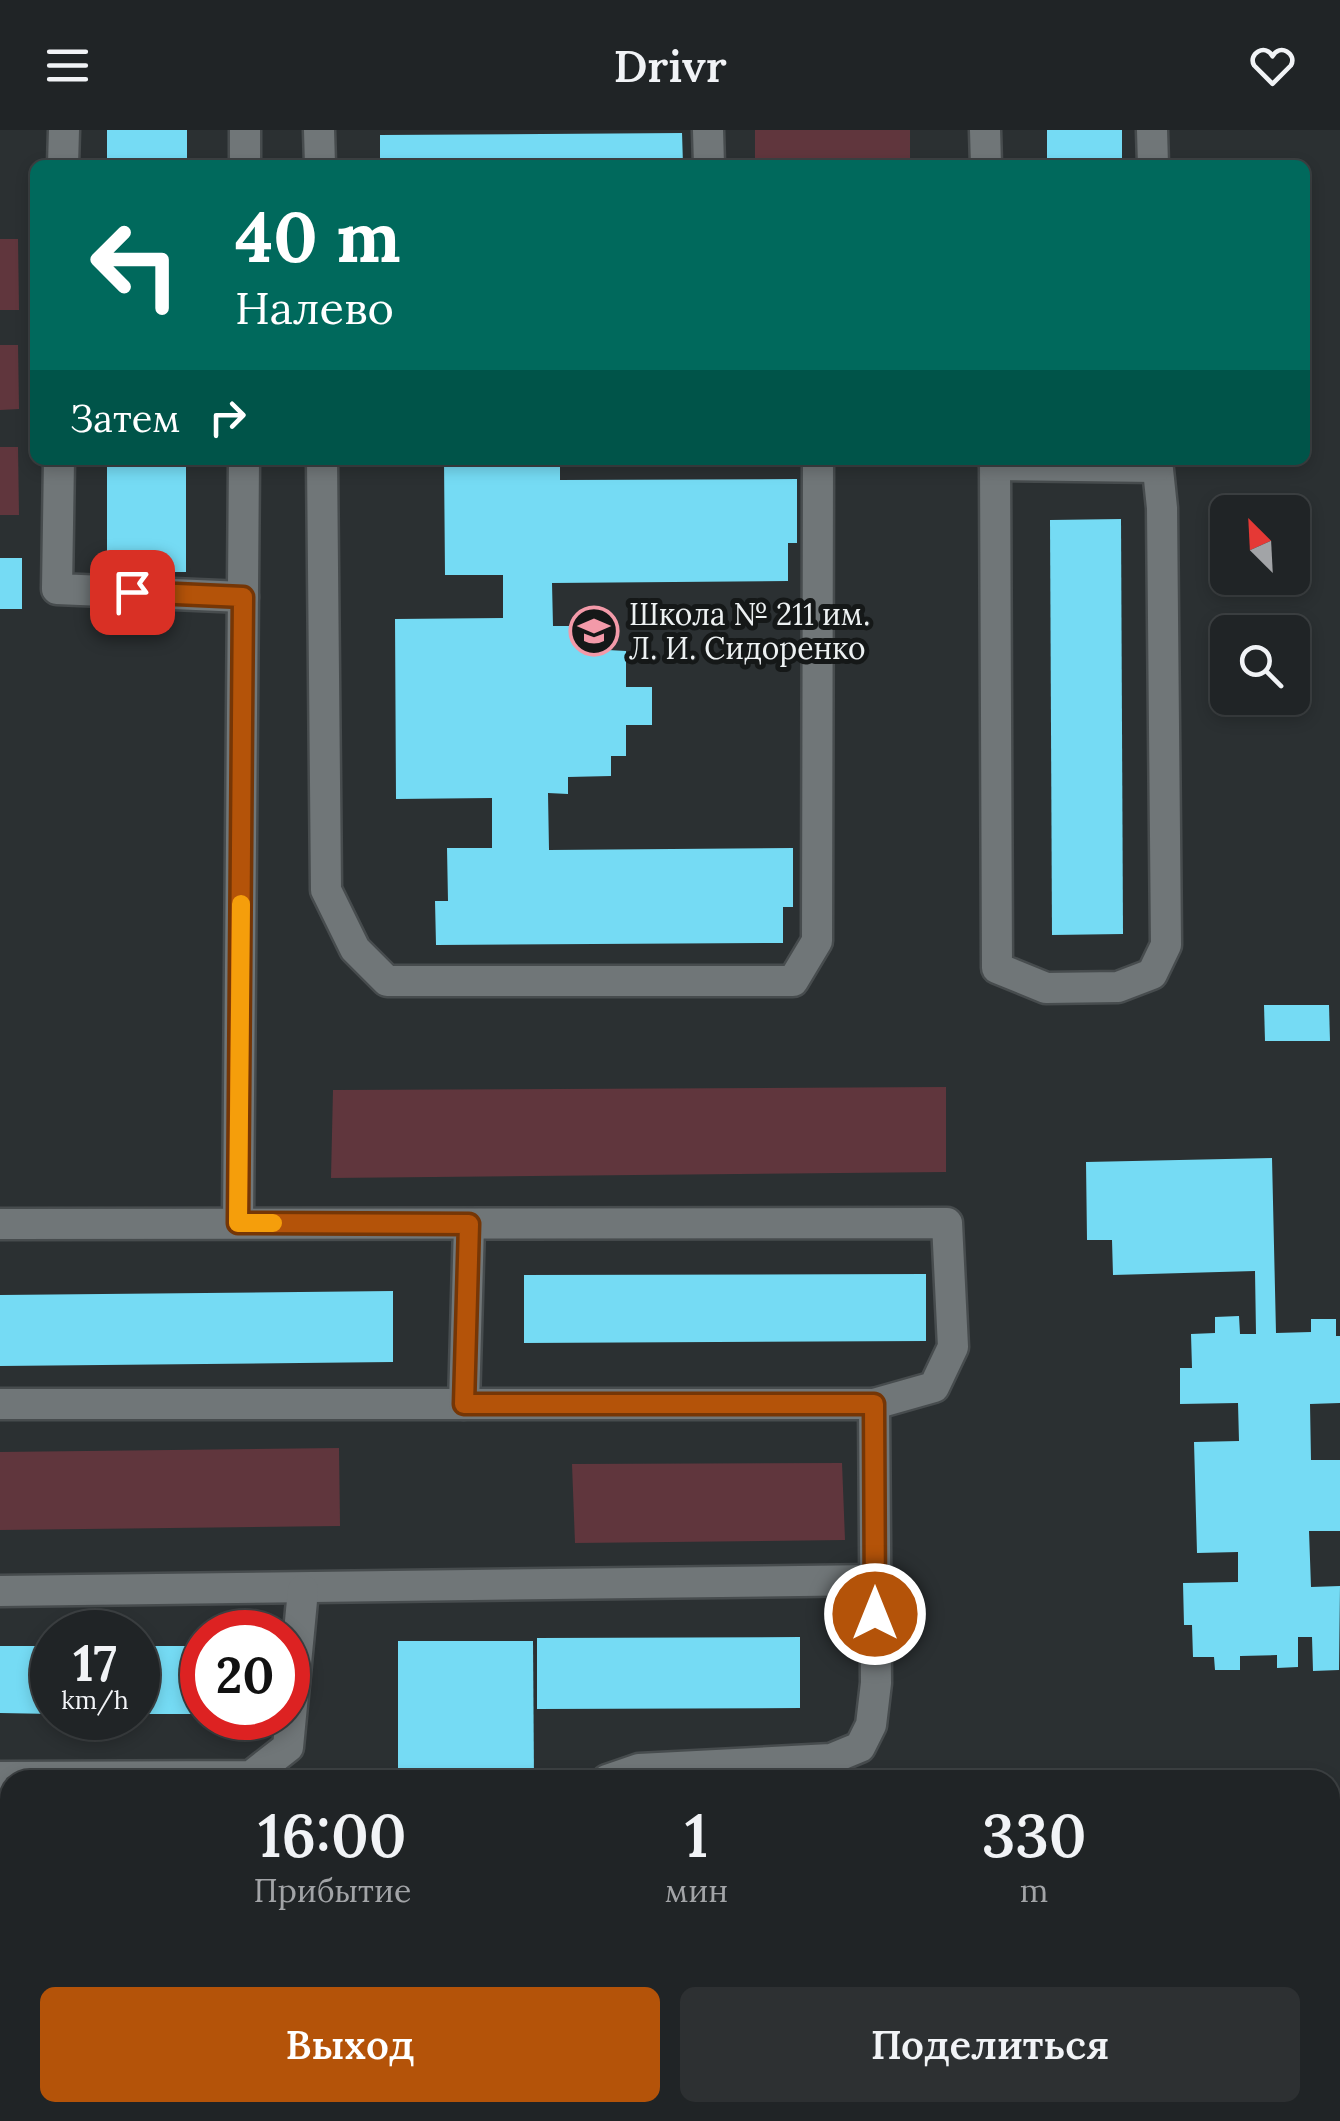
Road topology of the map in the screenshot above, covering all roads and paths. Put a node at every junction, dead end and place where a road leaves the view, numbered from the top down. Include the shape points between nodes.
1 (64, 130) edge
2 (245, 130) edge
3 (320, 130) edge
4 (708, 130) edge
5 (985, 130) edge
6 (1152, 130) edge
7 (64, 160) edge
8 (245, 160) edge
9 (320, 160) edge
10 (709, 160) edge
11 (986, 160) edge
12 (1153, 160) edge
13 (59, 465) edge
14 (244, 465) edge
15 (322, 465) edge
16 (818, 465) edge
17 (995, 465) edge
18 (1157, 465) edge
19 (243, 597) junction
20 (238, 1223) junction
21 (0, 1224) edge
22 (469, 1224) junction
23 (0, 1404) edge
24 (464, 1404) junction
25 (874, 1404) junction
26 (875, 1580) junction
27 (303, 1590) junction
28 (0, 1591) edge
29 (259, 1770) edge
30 (635, 1770) edge

1 - 7 lane
2 - 8 lane
3 - 9 lane
4 - 10 lane
5 - 11 lane
6 - 12 lane
13 - 19 lane via 57,590
14 - 19 lane
15 - 16 lane via 326,890 355,949 387,981 793,980 817,941
17 - 18 lane via 997,968 1046,988 1118,987 1152,974 1166,945
19 - 20 lane
20 - 21 lane
20 - 22 lane
22 - 24 lane
22 - 25 lane via 946,1223 953,1347 934,1387
23 - 24 lane
24 - 25 lane
25 - 26 lane
26 - 27 lane
26 - 30 lane via 876,1683 871,1724 860,1747 831,1759
27 - 28 lane
27 - 29 lane via 288,1748

